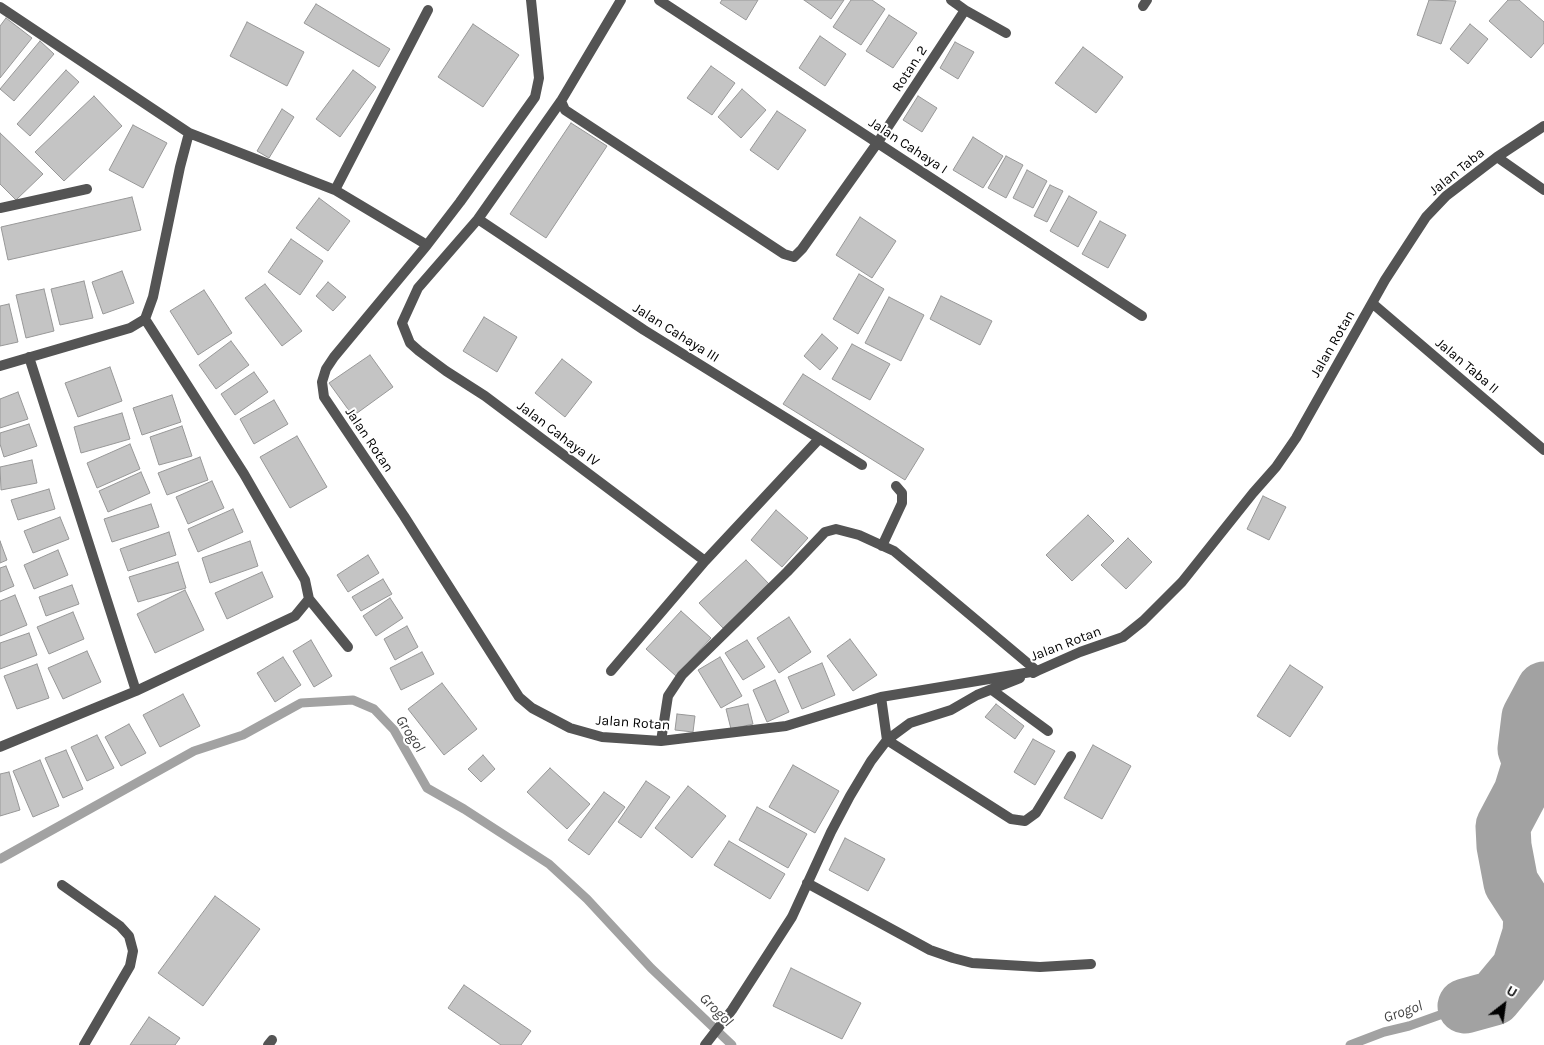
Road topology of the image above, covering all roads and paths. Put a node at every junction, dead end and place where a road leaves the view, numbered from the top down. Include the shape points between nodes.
1 (531, 0) edge
2 (621, 0) edge
3 (658, 0) edge
4 (951, 0) edge
5 (0, 7) edge
6 (428, 10) dead end
7 (965, 10) junction
8 (1006, 33) dead end
9 (561, 101) junction
10 (1544, 126) edge
11 (189, 133) junction
12 (878, 142) junction
13 (1497, 157) junction
14 (87, 189) dead end
15 (335, 190) junction
16 (1544, 190) edge
17 (0, 208) edge
18 (478, 219) junction
19 (427, 245) junction
20 (1385, 280) joint
21 (1372, 303) junction
22 (1142, 316) dead end
23 (145, 319) junction
24 (29, 357) junction
25 (0, 366) edge
26 (819, 439) junction
27 (1544, 450) edge
28 (862, 465) dead end
29 (896, 486) dead end
30 (882, 546) junction
31 (705, 562) junction
32 (310, 599) junction
33 (348, 647) dead end
34 (611, 671) dead end
35 (1037, 671) junction
36 (992, 690) junction
37 (136, 691) junction
38 (881, 697) junction
39 (1048, 731) dead end
40 (887, 740) junction
41 (662, 742) junction
42 (0, 747) edge
43 (1071, 756) dead end
44 (807, 883) junction
45 (62, 885) dead end
46 (1091, 964) dead end
47 (84, 1045) edge
48 (705, 1045) edge

1 - 19 street, Jalan Rotan via 539,78 536,97
2 - 9 street
3 - 12 street, Jalan Cahaya I
4 - 7 street
5 - 11 street
6 - 15 street
7 - 8 street
7 - 12 street, Rotan. 2
9 - 12 street, Rotan. 2 via 565,110 784,254 794,256 802,250
9 - 18 street
10 - 13 street, Jalan Taba
11 - 15 street
11 - 23 street via 153,297
12 - 22 street, Jalan Cahaya I
13 - 16 street
13 - 20 street, Jalan Taba via 1446,196 1426,217
14 - 17 street
15 - 19 street
18 - 26 street, Jalan Cahaya III via 644,330
18 - 31 street, Jalan Cahaya IV via 418,288 402,323 410,342 446,372 485,396
19 - 41 street, Jalan Rotan via 334,356 322,382 324,397 519,697 532,708 570,728 602,737
20 - 21 street, Jalan Rotan
21 - 27 street, Jalan Taba II
21 - 35 street, Jalan Rotan via 1296,438 1182,582 1123,636
23 - 24 street via 130,328
23 - 32 street via 244,474 305,580
24 - 25 street
24 - 37 street
26 - 28 street, Jalan Cahaya III
26 - 31 street
29 - 30 street via 902,493 902,503
30 - 35 street via 894,551
30 - 41 street via 846,530 825,532 682,674 668,696
31 - 34 street
32 - 33 street
32 - 37 street via 295,616
35 - 36 street
35 - 38 street, Jalan Rotan
36 - 39 street
36 - 40 street via 951,710 910,723
37 - 42 street
38 - 40 street
38 - 41 street, Jalan Rotan via 786,726
40 - 43 street via 1011,819 1025,821 1036,814
40 - 44 street via 850,796
44 - 46 street via 930,950 953,958 972,963 1040,966
44 - 48 street via 792,917 732,1010
45 - 47 street via 120,926 129,936 133,951 130,966

